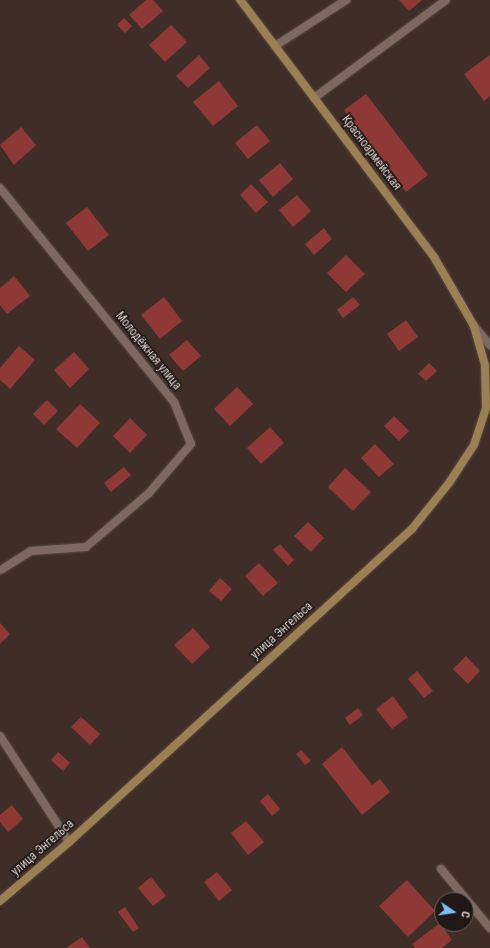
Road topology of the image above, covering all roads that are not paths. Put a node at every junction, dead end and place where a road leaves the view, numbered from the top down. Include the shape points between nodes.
1 (240, 0) edge
2 (346, 0) edge
3 (446, 0) edge
4 (275, 46) junction
5 (314, 98) junction
6 (0, 188) edge
7 (474, 326) junction
8 (490, 345) edge
9 (0, 570) edge
10 (0, 736) edge
11 (69, 842) junction
12 (441, 869) dead end
13 (0, 901) edge
14 (490, 928) edge

1 - 4 street, Красноармейская
2 - 4 street
3 - 5 street
4 - 5 street, Красноармейская
5 - 7 street, Красноармейская via 434,257
6 - 9 street, Молодёжная улица via 174,402 191,444 149,493 86,546 31,551
7 - 8 street
7 - 11 street, улица Энгельса via 485,365 486,407 474,444 450,483 412,529
10 - 11 street
11 - 13 street, улица Энгельса
12 - 14 street

